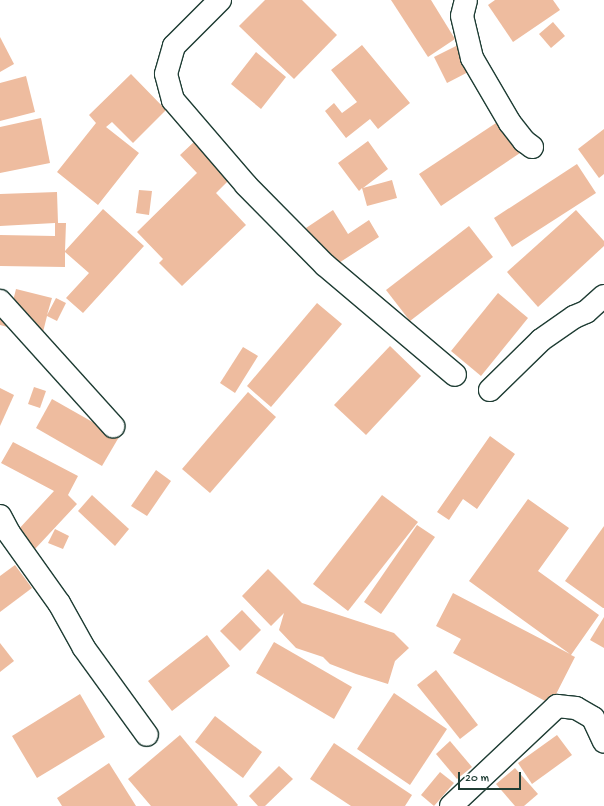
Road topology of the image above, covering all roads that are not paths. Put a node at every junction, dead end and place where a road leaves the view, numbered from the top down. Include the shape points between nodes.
1 (220, 0) edge
2 (466, 0) edge
3 (532, 147) dead end
4 (604, 296) edge
5 (0, 301) edge
6 (455, 375) dead end
7 (490, 390) dead end
8 (113, 426) dead end
9 (0, 516) edge
10 (147, 735) dead end
11 (604, 742) edge
12 (451, 806) edge

1 - 6 street via 174,46 166,74 173,100 246,185 326,265
2 - 3 street via 462,16 472,58 510,123
4 - 7 street via 586,312 574,317 542,340
5 - 8 street
9 - 10 street via 8,533 59,603 84,648
11 - 12 street via 592,718 576,708 557,706

